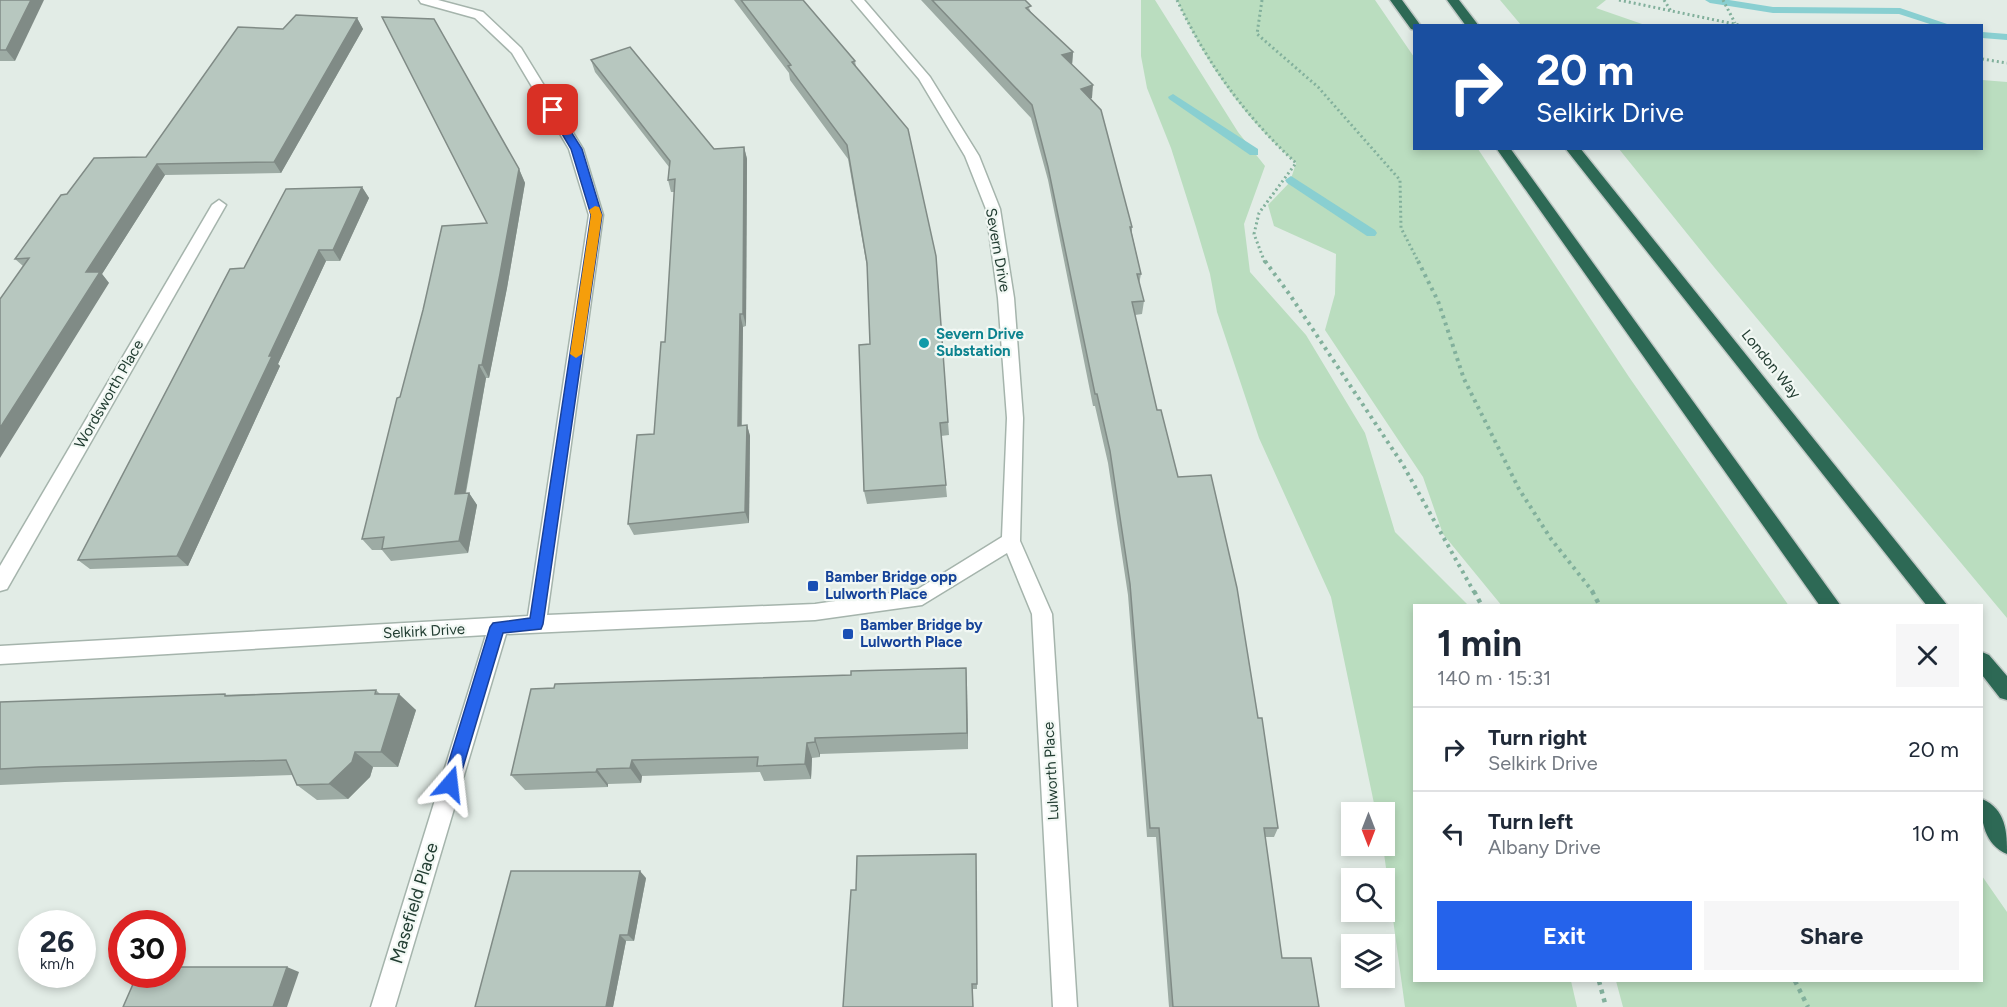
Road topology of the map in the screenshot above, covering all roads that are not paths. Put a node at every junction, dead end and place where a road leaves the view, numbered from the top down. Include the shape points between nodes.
1 (425, 0) edge
2 (858, 0) edge
3 (1396, 0) edge
4 (1453, 0) edge
5 (1414, 24) edge
6 (1471, 24) edge
7 (1504, 150) edge
8 (1574, 150) edge
9 (219, 205) dead end
10 (1011, 541) junction
11 (0, 583) edge
12 (1830, 604) edge
13 (1936, 604) edge
14 (536, 624) junction
15 (498, 627) junction
16 (0, 655) edge
17 (1983, 662) edge
18 (2007, 692) edge
19 (1983, 811) edge
20 (2007, 843) edge
21 (382, 1007) edge
22 (1065, 1007) edge

1 - 14 street via 478,15 517,51 576,149 596,215
2 - 10 street, Severn Drive via 924,77 972,156 993,209 1006,297 1015,418
3 - 5 highway
4 - 6 highway
7 - 12 highway
8 - 13 highway, London Way
9 - 11 street, Wordsworth Place
10 - 14 street, Selkirk Drive via 921,597 816,612
10 - 22 street, Lulworth Place via 1042,614
14 - 15 street, Selkirk Drive
15 - 16 street, Selkirk Drive
15 - 21 street, Masefield Place
17 - 18 highway
19 - 20 highway

